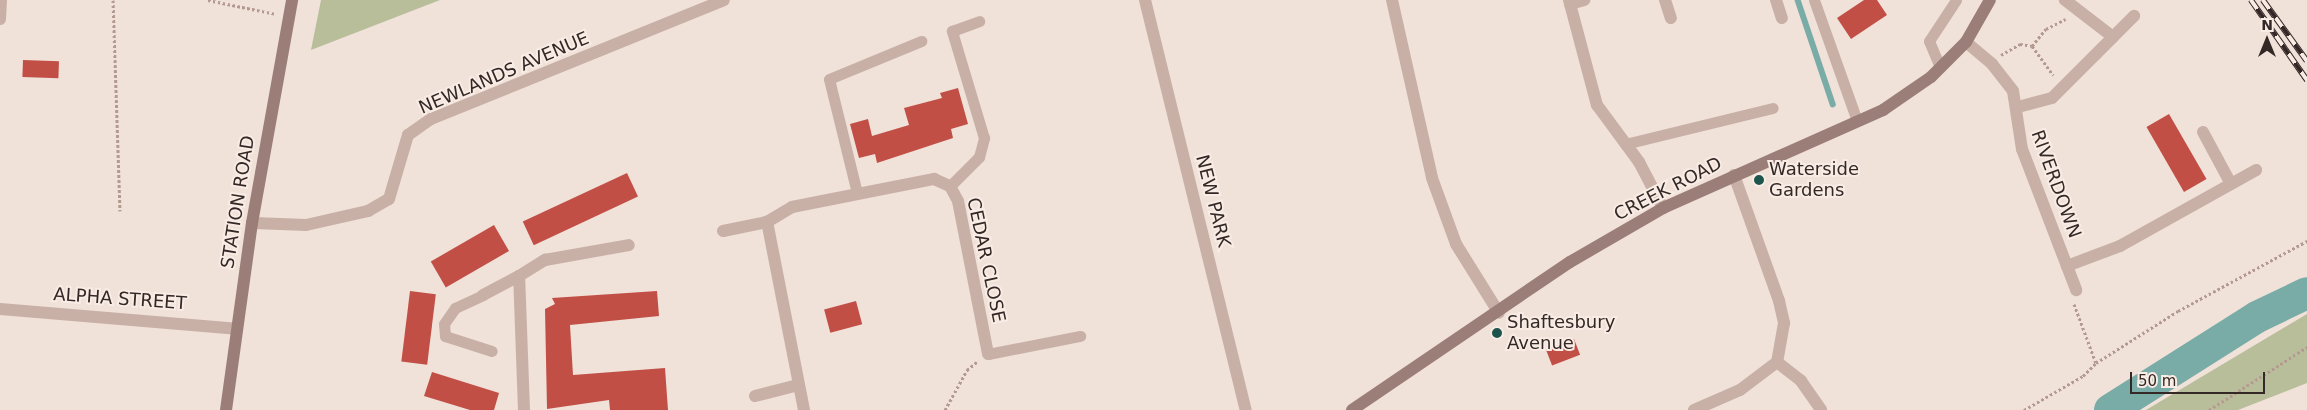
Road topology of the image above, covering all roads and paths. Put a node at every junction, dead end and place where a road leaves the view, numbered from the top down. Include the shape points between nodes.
1 (1, 0) edge
2 (112, 0) edge
3 (208, 0) edge
4 (292, 0) edge
5 (724, 0) edge
6 (1145, 0) edge
7 (1392, 0) edge
8 (1584, 0) edge
9 (1665, 0) edge
10 (1776, 0) edge
11 (1814, 0) edge
12 (1956, 0) edge
13 (1990, 0) edge
14 (2065, 0) edge
15 (1570, 2) edge
16 (2076, 8) junction
17 (288, 16) junction
18 (2134, 16) dead end
19 (1671, 18) dead end
20 (1782, 18) dead end
21 (0, 19) edge
22 (979, 21) dead end
23 (2113, 37) junction
24 (921, 40) dead end
25 (1966, 42) junction
26 (2032, 46) junction
27 (1992, 64) junction
28 (1940, 67) junction
29 (2068, 86) junction
30 (2018, 107) junction
31 (1773, 108) dead end
32 (1857, 121) junction
33 (2203, 132) dead end
34 (1625, 144) junction
35 (2256, 170) dead end
36 (1734, 175) junction
37 (2231, 184) junction
38 (950, 186) junction
39 (856, 193) junction
40 (1663, 208) junction
41 (120, 211) dead end
42 (767, 222) junction
43 (252, 223) junction
44 (723, 232) dead end
45 (2307, 241) edge
46 (629, 245) dead end
47 (2067, 266) junction
48 (519, 276) junction
49 (2076, 290) joint
50 (483, 294) joint
51 (0, 308) edge
52 (1499, 313) junction
53 (236, 329) junction
54 (1080, 336) dead end
55 (2307, 347) edge
56 (492, 351) dead end
57 (988, 354) junction
58 (1777, 362) junction
59 (2096, 363) junction
60 (798, 385) junction
61 (755, 396) dead end
62 (1360, 408) edge
63 (226, 410) edge
64 (524, 410) edge
65 (804, 410) edge
66 (945, 410) edge
67 (1246, 410) edge
68 (1694, 410) edge
69 (1821, 410) edge
70 (2024, 410) edge
71 (2208, 410) edge

1 - 21 street
2 - 41 path
3 - 17 path
4 - 17 street, STATION ROAD
5 - 43 street, NEWLANDS AVENUE via 432,119 408,135 389,199 368,211 306,225
6 - 67 street, NEW PARK
7 - 52 street via 1432,178 1456,244
8 - 15 street
9 - 19 street
10 - 20 street
11 - 32 lane
12 - 28 lane via 1928,42
13 - 25 street, CREEK ROAD
14 - 16 street
15 - 34 street via 1597,105
16 - 23 street
16 - 26 path via 2061,24 2046,29
17 - 43 street, STATION ROAD
18 - 23 street
22 - 38 lane via 952,31 984,138 979,157
23 - 29 street
24 - 39 lane via 829,80
25 - 27 street, RIVERDOWN
25 - 28 street, CREEK ROAD
26 - 27 path via 2008,48
26 - 29 path via 2044,66
27 - 30 street, RIVERDOWN via 2013,91
28 - 32 street, CREEK ROAD via 1883,110
29 - 30 street via 2052,98
30 - 47 street, RIVERDOWN via 2022,149
31 - 34 lane
32 - 36 street, CREEK ROAD
33 - 37 street
34 - 40 street
35 - 37 street, RIVERDOWN
36 - 40 street, CREEK ROAD
36 - 58 street via 1779,301 1784,323
37 - 47 street, RIVERDOWN via 2120,246
38 - 39 street, CEDAR CLOSE via 934,179
38 - 57 street, CEDAR CLOSE via 958,201
39 - 42 street, CEDAR CLOSE via 792,207
40 - 52 street, CREEK ROAD via 1570,262
42 - 44 street, CEDAR CLOSE
42 - 60 street
43 - 53 street, STATION ROAD
45 - 59 path via 2178,311
46 - 48 street via 545,260
47 - 49 street, RIVERDOWN
48 - 50 street
48 - 64 street
49 - 59 path via 2072,297
50 - 56 lane via 455,308 444,324 445,336
51 - 53 street, ALPHA STREET
52 - 62 street, CREEK ROAD
53 - 63 street, STATION ROAD
54 - 57 lane
55 - 71 path
57 - 66 path via 967,370
58 - 68 street via 1740,390
58 - 69 street via 1801,381
59 - 70 path via 2083,376
60 - 61 street
60 - 65 street

